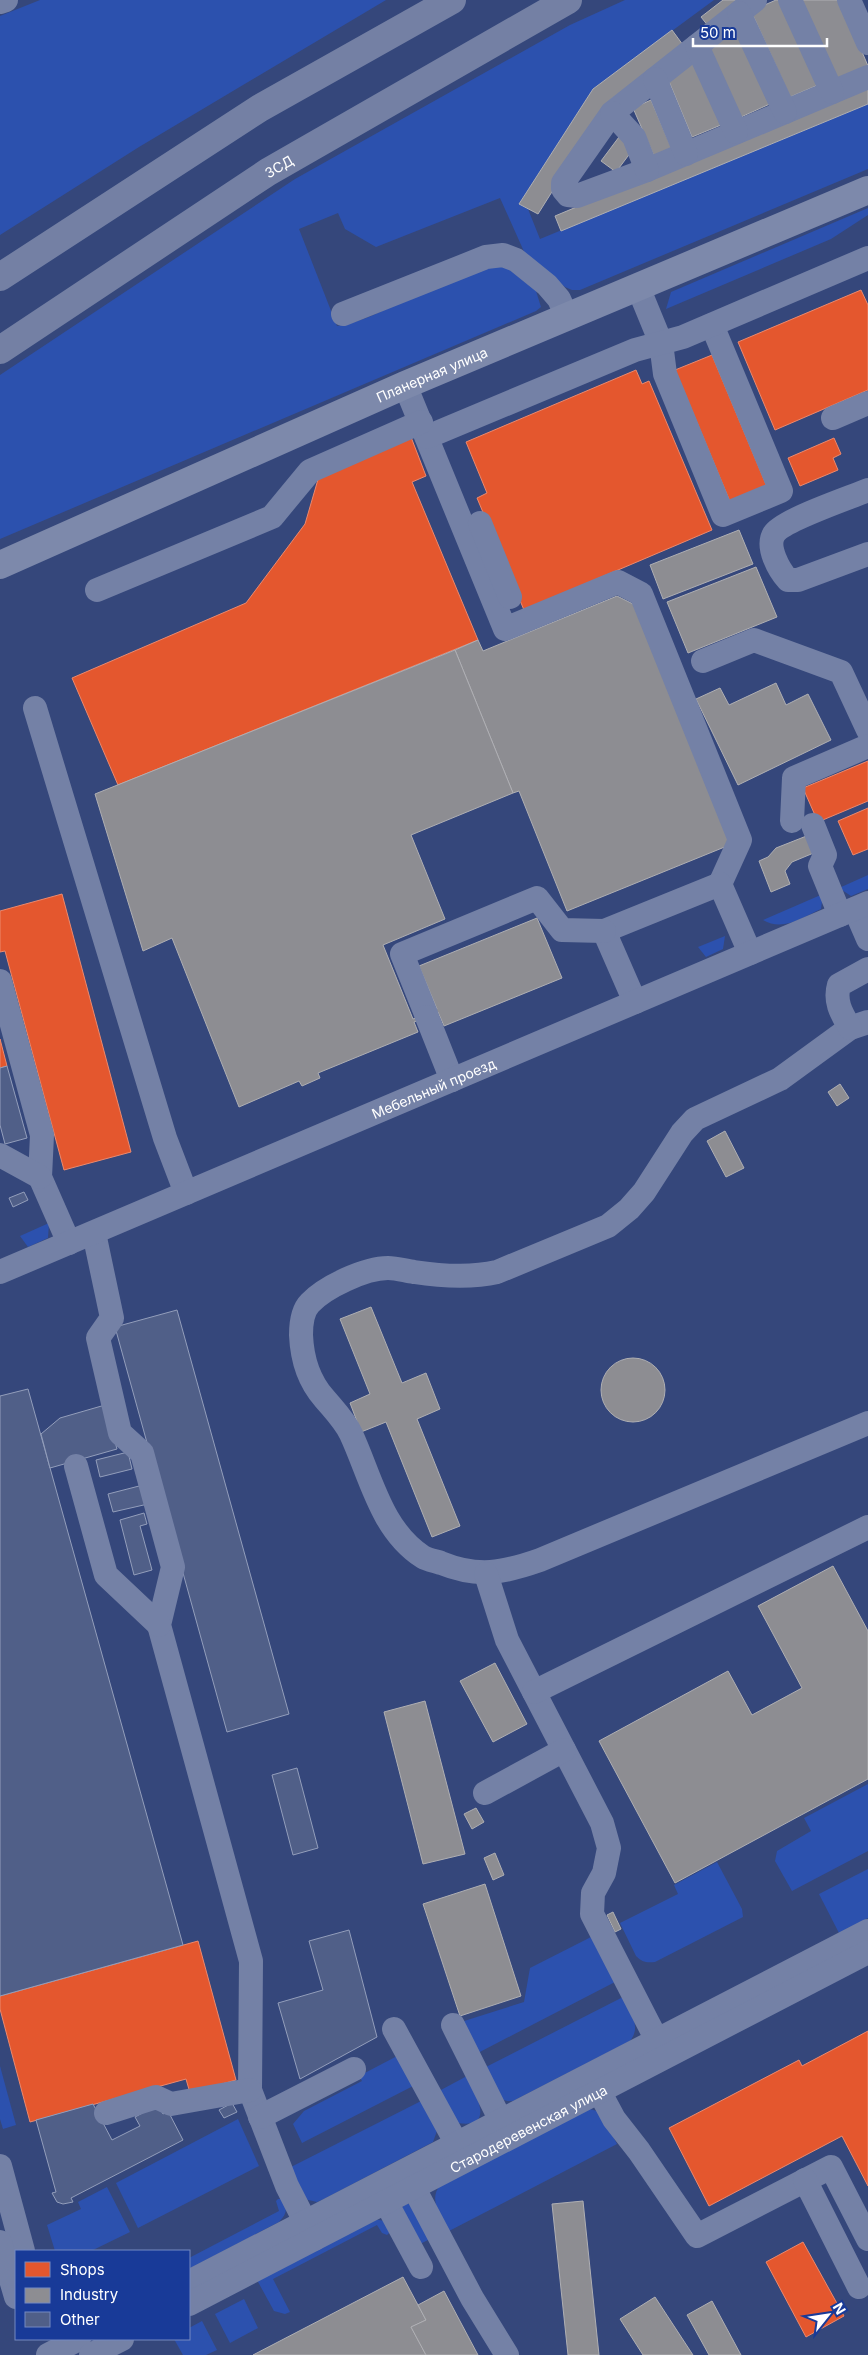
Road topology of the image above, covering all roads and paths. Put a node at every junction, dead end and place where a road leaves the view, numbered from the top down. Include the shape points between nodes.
1 (6, 0) edge
2 (452, 0) edge
3 (568, 0) edge
4 (790, 0) edge
5 (849, 0) edge
6 (0, 2) edge
7 (747, 6) edge
8 (868, 43) edge
9 (698, 46) junction
10 (868, 77) edge
11 (654, 80) junction
12 (832, 92) junction
13 (785, 112) junction
14 (612, 113) junction
15 (736, 132) junction
16 (686, 154) junction
17 (647, 170) junction
18 (868, 190) edge
19 (868, 258) edge
20 (0, 277) edge
21 (638, 287) junction
22 (343, 314) dead end
23 (567, 317) junction
24 (712, 325) junction
25 (661, 343) junction
26 (0, 350) edge
27 (405, 385) junction
28 (868, 403) edge
29 (833, 418) dead end
30 (430, 430) junction
31 (868, 490) edge
32 (868, 554) edge
33 (0, 565) edge
34 (97, 590) dead end
35 (510, 597) dead end
36 (703, 661) dead end
37 (35, 708) dead end
38 (868, 730) edge
39 (868, 746) edge
40 (720, 884) junction
41 (854, 909) edge
42 (604, 931) junction
43 (868, 939) edge
44 (750, 953) junction
45 (868, 969) edge
46 (0, 981) edge
47 (635, 1002) junction
48 (859, 1026) edge
49 (452, 1080) junction
50 (0, 1155) edge
51 (40, 1177) junction
52 (186, 1193) junction
53 (94, 1233) junction
54 (69, 1243) junction
55 (0, 1272) edge
56 (868, 1423) edge
57 (76, 1466) dead end
58 (868, 1527) edge
59 (486, 1574) junction
60 (159, 1625) junction
61 (534, 1692) junction
62 (564, 1750) junction
63 (485, 1793) dead end
64 (868, 1931) edge
65 (868, 1952) edge
66 (453, 2024) dead end
67 (394, 2029) dead end
68 (662, 2048) junction
69 (354, 2069) dead end
70 (594, 2083) junction
71 (250, 2090) junction
72 (106, 2113) dead end
73 (260, 2117) junction
74 (505, 2129) junction
75 (461, 2152) junction
76 (0, 2166) edge
77 (409, 2179) junction
78 (805, 2180) junction
79 (382, 2193) junction
80 (310, 2230) junction
81 (868, 2239) edge
82 (0, 2242) edge
83 (23, 2250) edge
84 (421, 2267) dead end
85 (190, 2282) edge
86 (859, 2286) dead end
87 (15, 2294) edge
88 (190, 2303) edge
89 (38, 2340) edge
90 (120, 2340) edge
91 (59, 2348) edge
92 (91, 2355) edge
93 (507, 2355) edge

1 - 6 street
2 - 20 highway via 260,108
3 - 26 highway, ЗСД via 268,172
4 - 12 street
5 - 8 street
7 - 9 street
7 - 13 street
9 - 11 street
9 - 15 street
10 - 12 street
11 - 14 street
11 - 16 street
12 - 13 street
13 - 15 street
14 - 17 street via 634,137
14 - 17 street via 563,183 563,189 568,195 578,196
15 - 16 street
16 - 17 street
18 - 21 main road, Планерная улица
19 - 24 street
21 - 23 main road, Планерная улица
21 - 25 street
22 - 23 street via 486,258 503,255 516,260 547,285 559,299
23 - 27 main road, Планерная улица
24 - 25 street
24 - 25 street via 781,491 723,515 665,374
25 - 30 street via 635,350
27 - 30 street
27 - 33 main road, Планерная улица
28 - 29 street
30 - 34 street via 310,472 272,516
30 - 35 street
30 - 40 street via 505,629 618,582 641,594 740,840
31 - 32 street via 781,526 771,540 782,573 788,580 798,580
36 - 38 street via 754,640 841,672
37 - 52 street via 165,1138
39 - 41 street via 794,778 802,823 825,855 820,866
40 - 42 street
40 - 44 street
41 - 43 street
41 - 44 street, Мебельный проезд
42 - 47 street
42 - 49 street via 562,930 537,898 402,954
44 - 47 street, Мебельный проезд
45 - 48 street via 839,985 836,995 838,1005
46 - 51 street via 42,1135
47 - 49 street, Мебельный проезд
48 - 59 street via 780,1079 695,1119 682,1133 644,1192 608,1226 497,1272 481,1276 388,1268 347,1279 309,1304 301,1324 301,1349 309,1374 351,1433 386,1517 403,1540 424,1557 454,1569
49 - 52 street, Мебельный проезд
50 - 51 street
51 - 54 street
52 - 53 street, Мебельный проезд
53 - 54 street, Мебельный проезд
53 - 60 street via 112,1318 98,1338 117,1423 120,1433 142,1453 173,1567
54 - 55 street, Мебельный проезд
56 - 59 street via 540,1560
57 - 60 street via 106,1574
58 - 61 street
59 - 61 street via 507,1640
60 - 71 street via 251,1961
61 - 62 street
62 - 63 street
62 - 68 street via 602,1823 609,1848 604,1873 593,1893 592,1914
64 - 68 street, Стародеревенская улица
65 - 68 street, Стародеревенская улица
66 - 74 street
67 - 75 street
68 - 70 street, Стародеревенская улица
69 - 73 street
70 - 74 street, Стародеревенская улица
70 - 78 street via 614,2119 697,2236
71 - 72 street via 171,2104 156,2097
71 - 73 street
73 - 80 street via 278,2191
74 - 75 street, Стародеревенская улица
75 - 77 street, Стародеревенская улица
76 - 83 street
77 - 79 street, Стародеревенская улица
77 - 93 street via 472,2298
78 - 81 street via 831,2167
78 - 86 street
79 - 80 street, Стародеревенская улица
79 - 84 street
80 - 85 street, Стародеревенская улица
80 - 88 street, Стародеревенская улица
82 - 87 street
89 - 91 street
90 - 92 street

